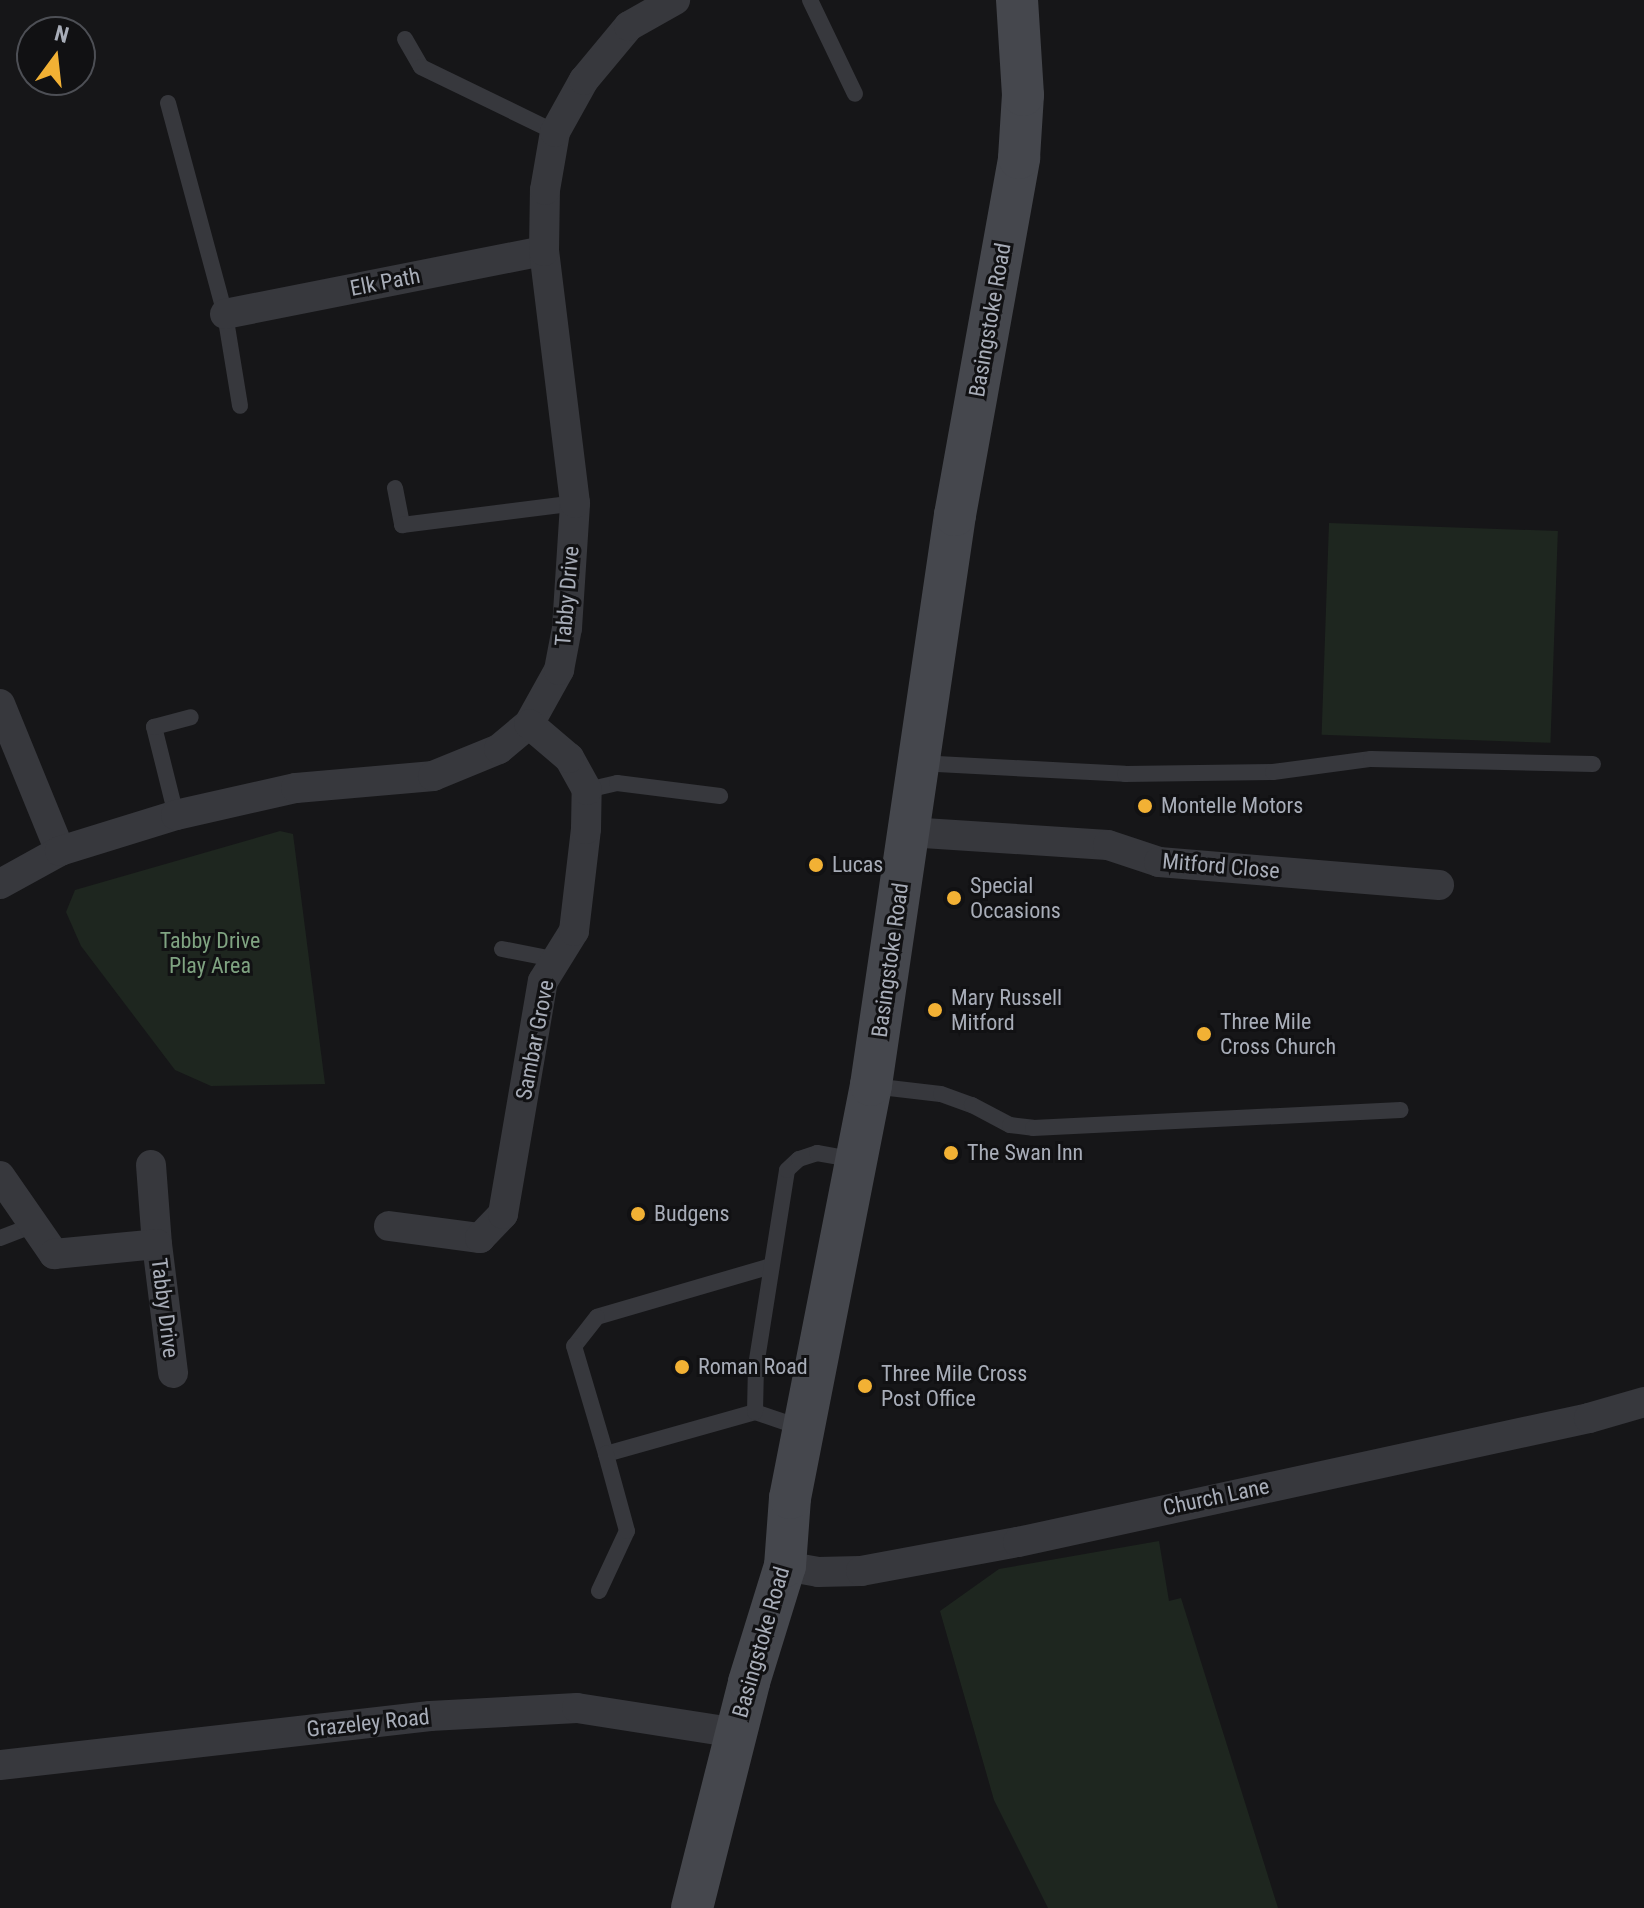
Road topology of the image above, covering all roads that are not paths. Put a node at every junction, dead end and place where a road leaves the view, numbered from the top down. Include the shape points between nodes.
1 (675, 0) edge
2 (810, 0) edge
3 (1017, 0) edge
4 (405, 39) dead end
5 (855, 94) dead end
6 (168, 103) dead end
7 (555, 132) junction
8 (544, 251) junction
9 (225, 314) junction
10 (240, 406) dead end
11 (395, 488) dead end
12 (575, 503) junction
13 (0, 704) edge
14 (191, 717) dead end
15 (529, 724) junction
16 (916, 763) junction
17 (1593, 764) dead end
18 (587, 790) junction
19 (720, 796) dead end
20 (176, 815) junction
21 (908, 832) junction
22 (60, 851) junction
23 (0, 884) edge
24 (1439, 885) dead end
25 (502, 949) dead end
26 (553, 959) junction
27 (871, 1085) junction
28 (1401, 1110) dead end
29 (856, 1160) junction
30 (151, 1165) dead end
31 (0, 1176) edge
32 (34, 1225) junction
33 (389, 1226) dead end
34 (0, 1238) edge
35 (157, 1244) junction
36 (771, 1266) junction
37 (173, 1373) dead end
38 (1644, 1402) edge
39 (755, 1412) junction
40 (804, 1428) junction
41 (606, 1454) junction
42 (785, 1566) junction
43 (599, 1591) dead end
44 (736, 1733) junction
45 (0, 1765) edge
46 (692, 1908) edge

1 - 7 street, Tabby Drive via 629,26 584,80
2 - 5 lane
3 - 16 street, Basingstoke Road via 1023,95 1019,158
4 - 7 lane via 421,67
6 - 9 lane
7 - 8 street, Tabby Drive via 545,190
8 - 9 street, Elk Path
8 - 12 street, Tabby Drive
9 - 10 lane
11 - 12 lane via 402,525
12 - 15 street, Tabby Drive via 559,670
13 - 22 street
14 - 20 lane via 154,727
15 - 18 street via 569,758
15 - 20 street, Tabby Drive via 499,749 433,776 296,788
16 - 17 lane via 1125,774 1273,772 1371,759
16 - 21 street, Basingstoke Road
18 - 19 lane via 617,783
18 - 26 street, Sambar Grove via 574,931
20 - 22 street, Tabby Drive
21 - 24 street, Mitford Close via 1108,845 1159,862
21 - 27 street, Basingstoke Road
22 - 23 street, Tabby Drive
25 - 26 lane
26 - 33 street, Sambar Grove via 543,981 503,1214 480,1238
27 - 28 lane via 941,1094 1010,1125 1033,1128
27 - 29 street, Basingstoke Road
29 - 36 lane via 817,1153 787,1170
29 - 40 street, Basingstoke Road
30 - 35 street, Tabby Drive
31 - 32 street, Tabby Drive
32 - 34 lane
32 - 35 street, Tabby Drive via 54,1254
35 - 37 street, Tabby Drive
36 - 39 lane via 756,1366
36 - 41 lane via 597,1317 574,1346
38 - 42 street, Church Lane via 986,1548 861,1571
39 - 40 lane
39 - 41 lane
40 - 42 street, Basingstoke Road via 785,1534
41 - 43 lane via 627,1531
42 - 44 street, Basingstoke Road
44 - 45 street, Grazeley Road via 577,1708 430,1716
44 - 46 street, Basingstoke Road

